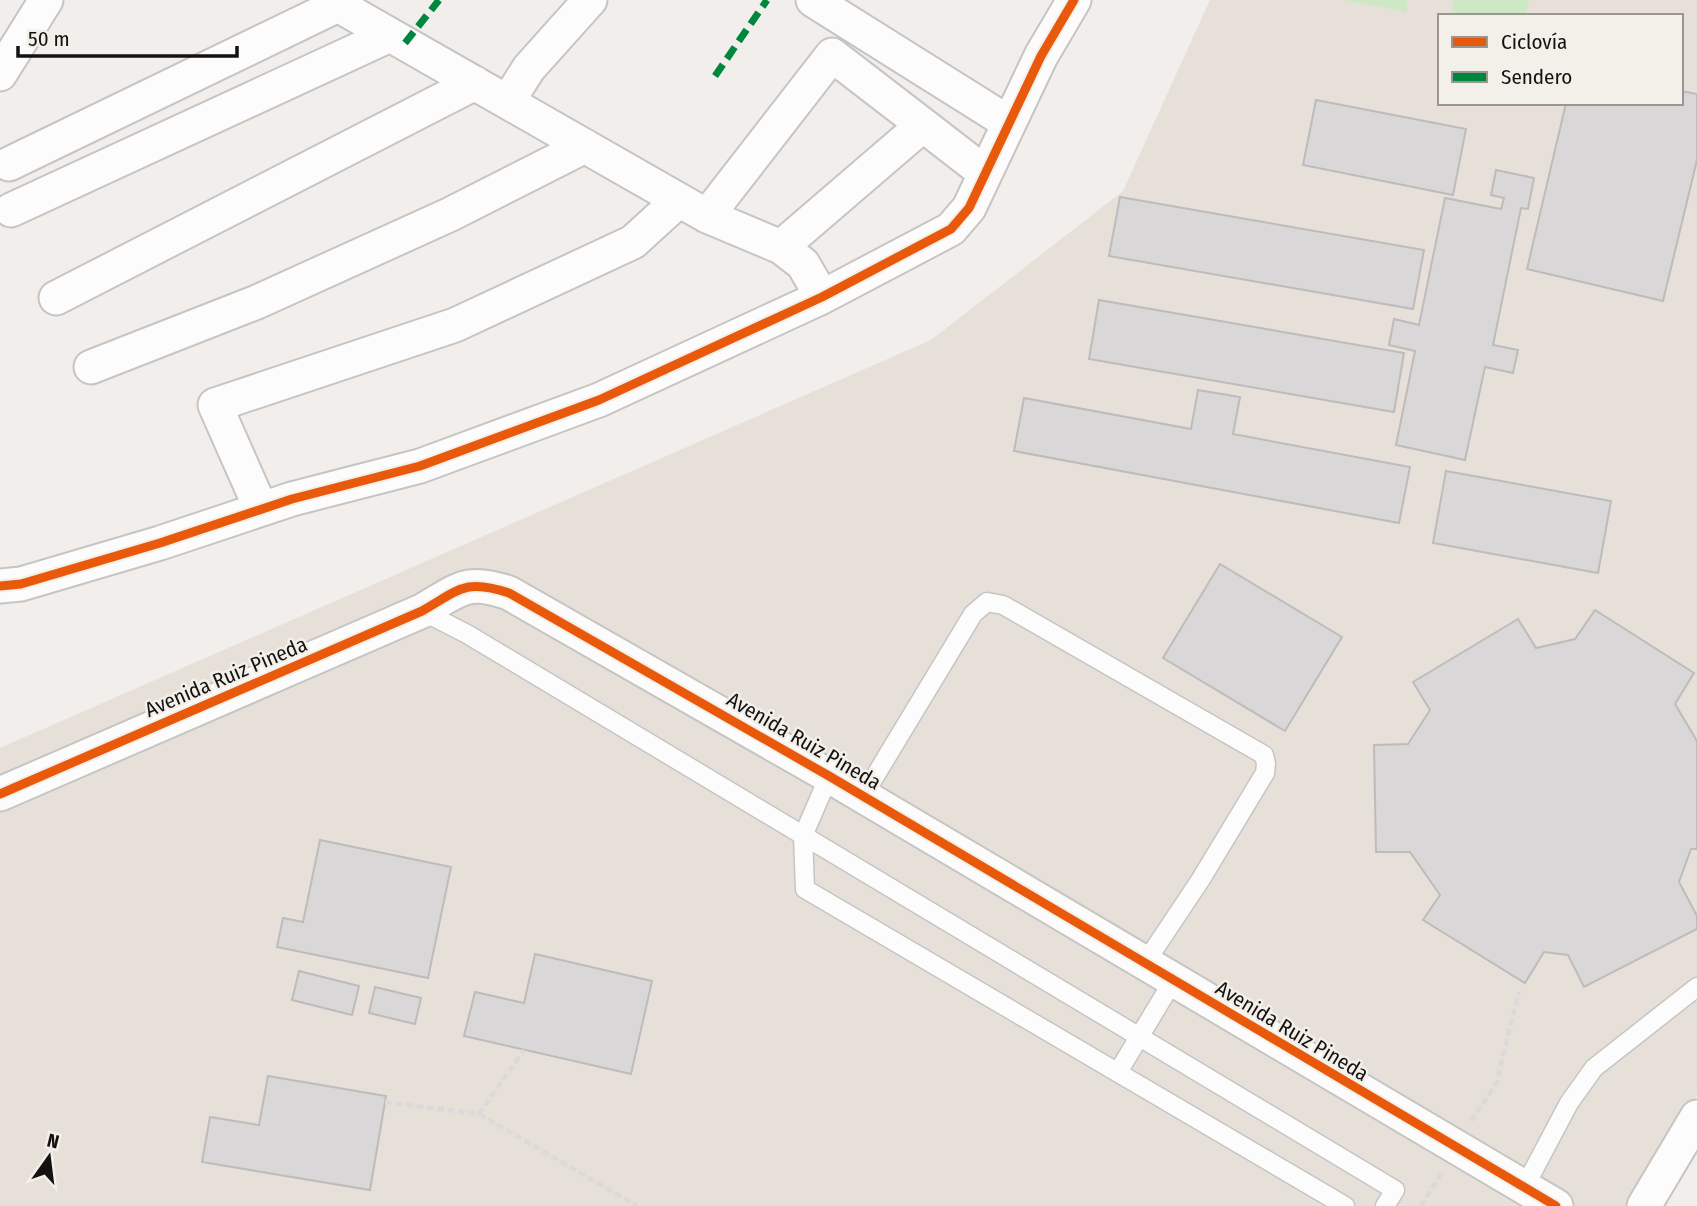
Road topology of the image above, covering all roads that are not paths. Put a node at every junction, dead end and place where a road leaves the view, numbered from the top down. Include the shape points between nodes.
1 (46, 0) edge
2 (590, 0) edge
3 (1074, 0) edge
4 (822, 2) edge
5 (333, 3) edge
6 (390, 35) junction
7 (0, 74) edge
8 (475, 83) junction
9 (508, 102) junction
10 (1009, 123) junction
11 (923, 125) junction
12 (585, 146) junction
13 (9, 164) dead end
14 (985, 173) junction
15 (693, 208) junction
16 (11, 210) dead end
17 (781, 247) junction
18 (56, 298) dead end
19 (822, 298) junction
20 (91, 367) dead end
21 (261, 509) junction
22 (0, 586) edge
23 (422, 611) junction
24 (829, 776) junction
25 (0, 794) edge
26 (863, 796) junction
27 (803, 836) junction
28 (1145, 964) junction
29 (1173, 981) junction
30 (1697, 987) edge
31 (1140, 1037) junction
32 (1118, 1072) junction
33 (1697, 1118) edge
34 (1524, 1188) junction
35 (1345, 1206) edge
36 (1385, 1206) edge
37 (1556, 1206) edge
38 (1644, 1206) edge

1 - 7 street
2 - 9 street via 529,68
3 - 10 street
4 - 10 street
5 - 6 street
5 - 13 street
6 - 8 street
6 - 16 street
8 - 9 street
8 - 18 street
9 - 12 street
10 - 14 street
11 - 14 street
11 - 15 street via 832,55
11 - 17 street
12 - 15 street
12 - 20 street via 451,214 257,302
14 - 19 street via 969,208 951,229
15 - 17 street
15 - 21 street via 633,242 455,326 215,405
17 - 19 street via 803,264
19 - 21 street via 599,400 420,466
21 - 22 street via 147,547
23 - 24 street, Avenida Ruiz Pineda via 467,586 486,585 509,593
23 - 25 street, Avenida Ruiz Pineda
23 - 27 lane
24 - 26 street, Avenida Ruiz Pineda
24 - 27 lane
26 - 28 street, Avenida Ruiz Pineda
26 - 28 lane via 973,614 987,603 1003,604 1264,755 1265,773
27 - 31 lane
27 - 32 lane via 805,889
28 - 29 street, Avenida Ruiz Pineda
29 - 31 lane
29 - 34 street, Avenida Ruiz Pineda
30 - 34 lane via 1594,1068 1569,1103
31 - 32 lane
31 - 36 lane via 1395,1190
32 - 35 lane
33 - 38 street
34 - 37 street, Avenida Ruiz Pineda

